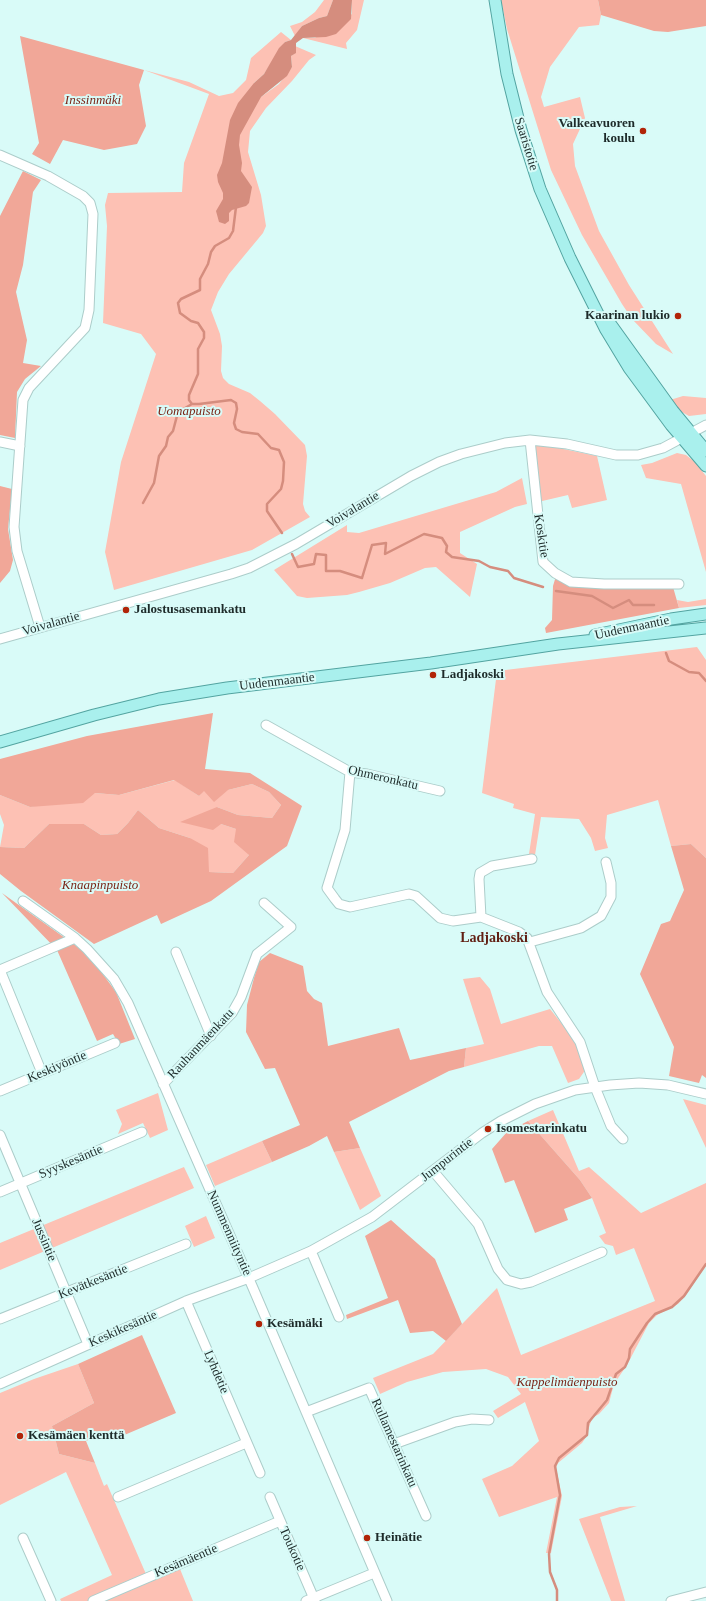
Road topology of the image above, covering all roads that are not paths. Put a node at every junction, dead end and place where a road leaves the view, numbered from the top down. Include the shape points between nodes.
1 (495, 0) edge
2 (0, 155) edge
3 (706, 425) edge
4 (687, 436) junction
5 (530, 440) junction
6 (0, 442) edge
7 (20, 446) junction
8 (706, 451) edge
9 (706, 466) edge
10 (679, 584) dead end
11 (706, 614) edge
12 (40, 627) junction
13 (706, 628) edge
14 (0, 639) edge
15 (558, 644) junction
16 (266, 725) dead end
17 (0, 742) edge
18 (350, 772) junction
19 (440, 791) dead end
20 (532, 859) dead end
21 (606, 862) dead end
22 (23, 901) dead end
23 (264, 903) dead end
24 (481, 917) junction
25 (75, 938) junction
26 (530, 942) junction
27 (176, 952) dead end
28 (0, 970) edge
29 (211, 1036) junction
30 (115, 1043) dead end
31 (42, 1073) junction
32 (163, 1084) junction
33 (0, 1091) edge
34 (596, 1091) junction
35 (706, 1094) edge
36 (142, 1132) dead end
37 (0, 1135) edge
38 (623, 1140) dead end
39 (433, 1171) junction
40 (20, 1183) junction
41 (0, 1192) edge
42 (186, 1244) dead end
43 (311, 1251) junction
44 (602, 1252) dead end
45 (249, 1278) junction
46 (66, 1292) junction
47 (186, 1301) junction
48 (339, 1317) dead end
49 (0, 1319) edge
50 (88, 1344) junction
51 (0, 1384) edge
52 (306, 1412) junction
53 (489, 1420) dead end
54 (246, 1443) junction
55 (394, 1444) junction
56 (260, 1473) dead end
57 (118, 1497) dead end
58 (270, 1497) dead end
59 (426, 1516) dead end
60 (280, 1521) junction
61 (23, 1538) dead end
62 (374, 1573) junction
63 (706, 1592) edge
64 (312, 1600) edge
65 (51, 1601) edge
66 (93, 1601) edge
67 (387, 1601) edge
68 (671, 1601) edge

1 - 4 main road, Saaristotie via 507,74 540,189 606,330 629,368
2 - 7 street via 48,176 83,196 90,203 93,214 87,322 81,333 26,393 22,407
3 - 4 street, Voivalantie
4 - 5 street, Voivalantie via 654,452 631,456
4 - 8 main road, Saaristotie
4 - 9 main road, Saaristotie
5 - 10 street, Koskitie via 543,562 571,582
5 - 12 street, Voivalantie via 484,448 439,462 249,568
6 - 7 street
7 - 12 street via 14,518 15,543
11 - 15 main road, Uudenmaantie via 627,627
12 - 14 street, Voivalantie
13 - 15 main road, Uudenmaantie
15 - 17 main road, Uudenmaantie via 159,699
16 - 18 street, Ohmeronkatu
18 - 19 street, Ohmeronkatu
18 - 24 street via 345,830 326,888 339,904 350,907 409,894 416,896 434,914 446,920
20 - 24 street via 492,866 480,873
21 - 26 street via 611,897 601,916 581,928
22 - 25 street, Nummenniityntie
23 - 29 street, Rauhanmäenkatu via 291,928 257,954 237,1006
24 - 26 street via 519,932
25 - 28 street
25 - 32 street, Nummenniityntie via 106,970 121,991
26 - 34 street via 547,992 580,1042
27 - 29 street
28 - 31 street
29 - 32 street, Rauhanmäenkatu
30 - 31 street, Keskiyöntie
31 - 33 street, Keskiyöntie
32 - 45 street, Nummenniityntie
34 - 35 street, Jumpurintie via 639,1083 668,1085
34 - 38 street via 611,1126
34 - 39 street, Jumpurintie via 554,1097 518,1111 482,1133
36 - 40 street, Syyskesäntie
37 - 40 street, Jussintie
39 - 43 street, Jumpurintie via 372,1217
39 - 44 street via 478,1224 498,1269 507,1280 521,1284 531,1282
40 - 41 street, Syyskesäntie
40 - 46 street, Jussintie
42 - 46 street, Kevätkesäntie
43 - 45 street, Jumpurintie
43 - 48 street
45 - 47 street, Keskikesäntie
45 - 52 street, Nummenniityntie
46 - 49 street, Kevätkesäntie
46 - 50 street, Jussintie
47 - 50 street, Keskikesäntie
47 - 54 street, Lyhdetie
50 - 51 street, Keskikesäntie
52 - 55 street, Rullamestarinkatu via 369,1388
52 - 62 street, Nummenniityntie
53 - 55 street via 455,1422
54 - 56 street, Lyhdetie
54 - 57 street
55 - 59 street, Rullamestarinkatu
58 - 60 street, Toukotie
60 - 64 street, Toukotie
60 - 66 street, Kesämäentie
61 - 65 street
62 - 64 street
62 - 67 street, Nummenniityntie
63 - 68 street

